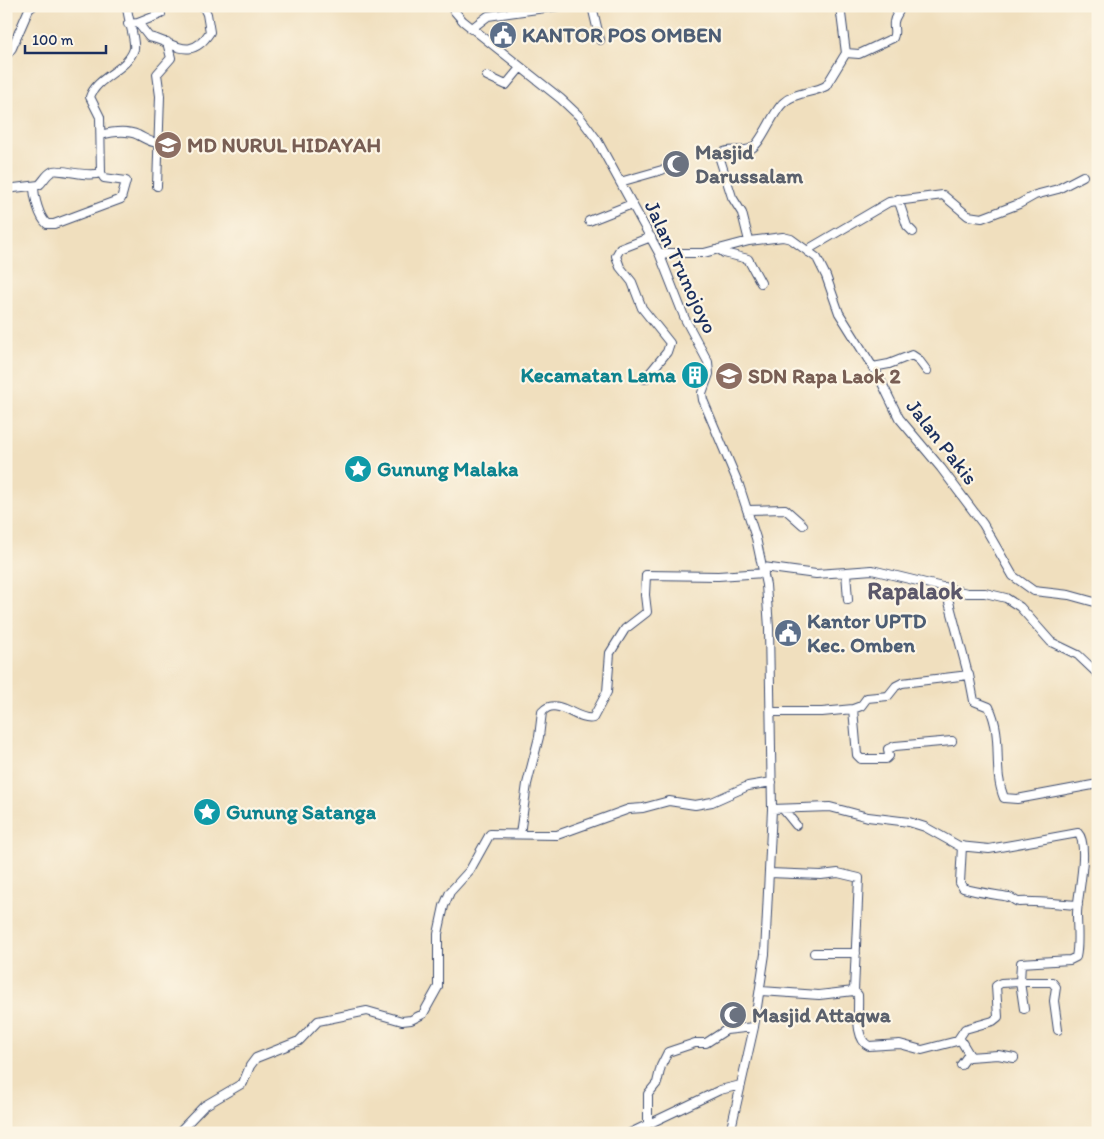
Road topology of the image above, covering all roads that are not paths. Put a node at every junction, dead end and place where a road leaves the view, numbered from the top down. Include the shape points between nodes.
1 (33, 6) edge
2 (127, 6) edge
3 (203, 6) edge
4 (450, 6) edge
5 (559, 6) edge
6 (592, 6) edge
7 (840, 6) edge
8 (900, 6) edge
9 (161, 14) dead end
10 (138, 22) junction
11 (128, 24) junction
12 (471, 29) junction
13 (600, 40) dead end
14 (167, 42) junction
15 (846, 53) junction
16 (6, 56) edge
17 (520, 68) junction
18 (487, 76) dead end
19 (101, 135) junction
20 (158, 143) junction
21 (662, 170) dead end
22 (101, 173) junction
23 (1084, 176) dead end
24 (620, 182) junction
25 (34, 186) junction
26 (157, 186) dead end
27 (6, 189) edge
28 (898, 199) junction
29 (632, 204) junction
30 (589, 222) dead end
31 (914, 232) dead end
32 (651, 237) junction
33 (749, 240) junction
34 (719, 249) junction
35 (808, 252) junction
36 (659, 253) junction
37 (762, 283) dead end
38 (873, 367) junction
39 (927, 372) dead end
40 (646, 379) dead end
41 (747, 510) junction
42 (803, 525) dead end
43 (763, 570) junction
44 (846, 572) junction
45 (945, 587) junction
46 (848, 600) dead end
47 (1098, 602) edge
48 (968, 674) junction
49 (1098, 674) edge
50 (853, 709) junction
51 (771, 712) junction
52 (952, 741) dead end
53 (772, 782) junction
54 (1098, 784) edge
55 (772, 809) junction
56 (783, 809) junction
57 (796, 826) dead end
58 (520, 834) junction
59 (962, 846) junction
60 (769, 873) junction
61 (1078, 905) junction
62 (814, 953) dead end
63 (856, 953) junction
64 (1020, 982) junction
65 (761, 991) junction
66 (854, 991) junction
67 (1024, 1009) dead end
68 (754, 1027) junction
69 (1058, 1030) dead end
70 (960, 1040) junction
71 (968, 1057) junction
72 (1014, 1058) dead end
73 (961, 1065) dead end
74 (741, 1085) junction
75 (648, 1124) junction
76 (178, 1133) edge
77 (630, 1133) edge
78 (730, 1133) edge

1 - 16 street
2 - 11 street
3 - 14 street via 210,28 207,37 184,50
4 - 12 street, Jalan Trunojoyo
5 - 12 street via 488,16
6 - 13 street
7 - 15 street
8 - 15 street via 893,38 859,54
9 - 10 street
10 - 11 street
10 - 14 street via 146,35
11 - 19 street via 134,45 131,55 90,96 100,117
12 - 17 street, Jalan Trunojoyo
14 - 20 street via 171,58 157,74 160,96
15 - 33 street via 826,86 783,103 755,146 724,152 719,156
17 - 18 street via 506,85
17 - 24 street, Jalan Trunojoyo via 579,116 597,140
19 - 20 street via 132,133 148,142
19 - 22 street
20 - 26 street
21 - 24 street
22 - 25 street via 79,175 57,170
22 - 25 street via 104,178 126,181 121,199 54,224 43,220 34,197
23 - 28 street via 982,218 968,216 943,195
24 - 29 street, Jalan Trunojoyo
25 - 27 street
28 - 31 street via 907,226
28 - 35 street via 812,246
29 - 30 street
29 - 32 street, Jalan Trunojoyo
32 - 36 street, Jalan Trunojoyo
32 - 40 street via 616,252 616,258 632,282 642,308 670,344
33 - 34 street, Jalan Pakis
33 - 35 street, Jalan Pakis via 788,238
34 - 36 street, Jalan Pakis via 694,254
34 - 37 street via 748,259
35 - 38 street, Jalan Pakis via 819,262 836,308
36 - 41 street, Jalan Trunojoyo via 687,323 708,362 709,374 702,393 703,400
38 - 39 street via 912,355 918,358
38 - 47 street, Jalan Pakis via 898,418 983,524 1017,580 1034,591
41 - 42 street via 785,509
41 - 43 street, Jalan Trunojoyo
43 - 44 street
43 - 51 street, Jalan Trunojoyo via 769,628
43 - 58 street via 718,576 646,575 647,612 625,629 610,652 607,692 593,718 583,718 559,707 549,707 542,712
44 - 45 street via 872,570
44 - 46 street
45 - 48 street
45 - 49 street via 1014,601 1051,642 1078,655
48 - 50 street via 943,680 902,683 888,696 867,698 861,706
48 - 54 street via 974,701 989,707 997,727 998,763 1004,798 1017,799
50 - 51 street
50 - 52 street via 857,755 861,759 886,759 888,749 895,746
51 - 53 street, Jalan Trunojoyo
53 - 55 street, Jalan Trunojoyo
53 - 58 street via 748,786 700,805 669,801 629,809 557,835
55 - 56 street
55 - 60 street, Jalan Trunojoyo
56 - 57 street
56 - 59 street via 830,807 868,817 909,822
58 - 76 street via 490,834 470,870 450,892 438,934 438,987 422,1014 402,1021 367,1011 318,1022 299,1041 256,1058 242,1083 204,1106
59 - 61 street via 960,883 963,888 1009,897 1017,902
59 - 61 street via 1001,848 1079,834 1082,873
60 - 63 street via 838,873 858,877
60 - 65 street, Jalan Trunojoyo
61 - 64 street via 1076,956 1070,960 1021,963
62 - 63 street
63 - 66 street
64 - 67 street
64 - 69 street via 1049,981 1054,984
64 - 70 street via 996,986 998,1017 965,1029
65 - 66 street via 819,995
65 - 68 street, Jalan Trunojoyo
66 - 70 street via 858,995 859,1026 866,1045 900,1044 922,1050
68 - 74 street, Jalan Trunojoyo
68 - 75 street via 726,1030 706,1043 695,1043 668,1052 657,1083 648,1094
70 - 71 street
71 - 72 street
71 - 73 street
74 - 75 street via 720,1090
74 - 78 street, Jalan Trunojoyo
75 - 77 street

